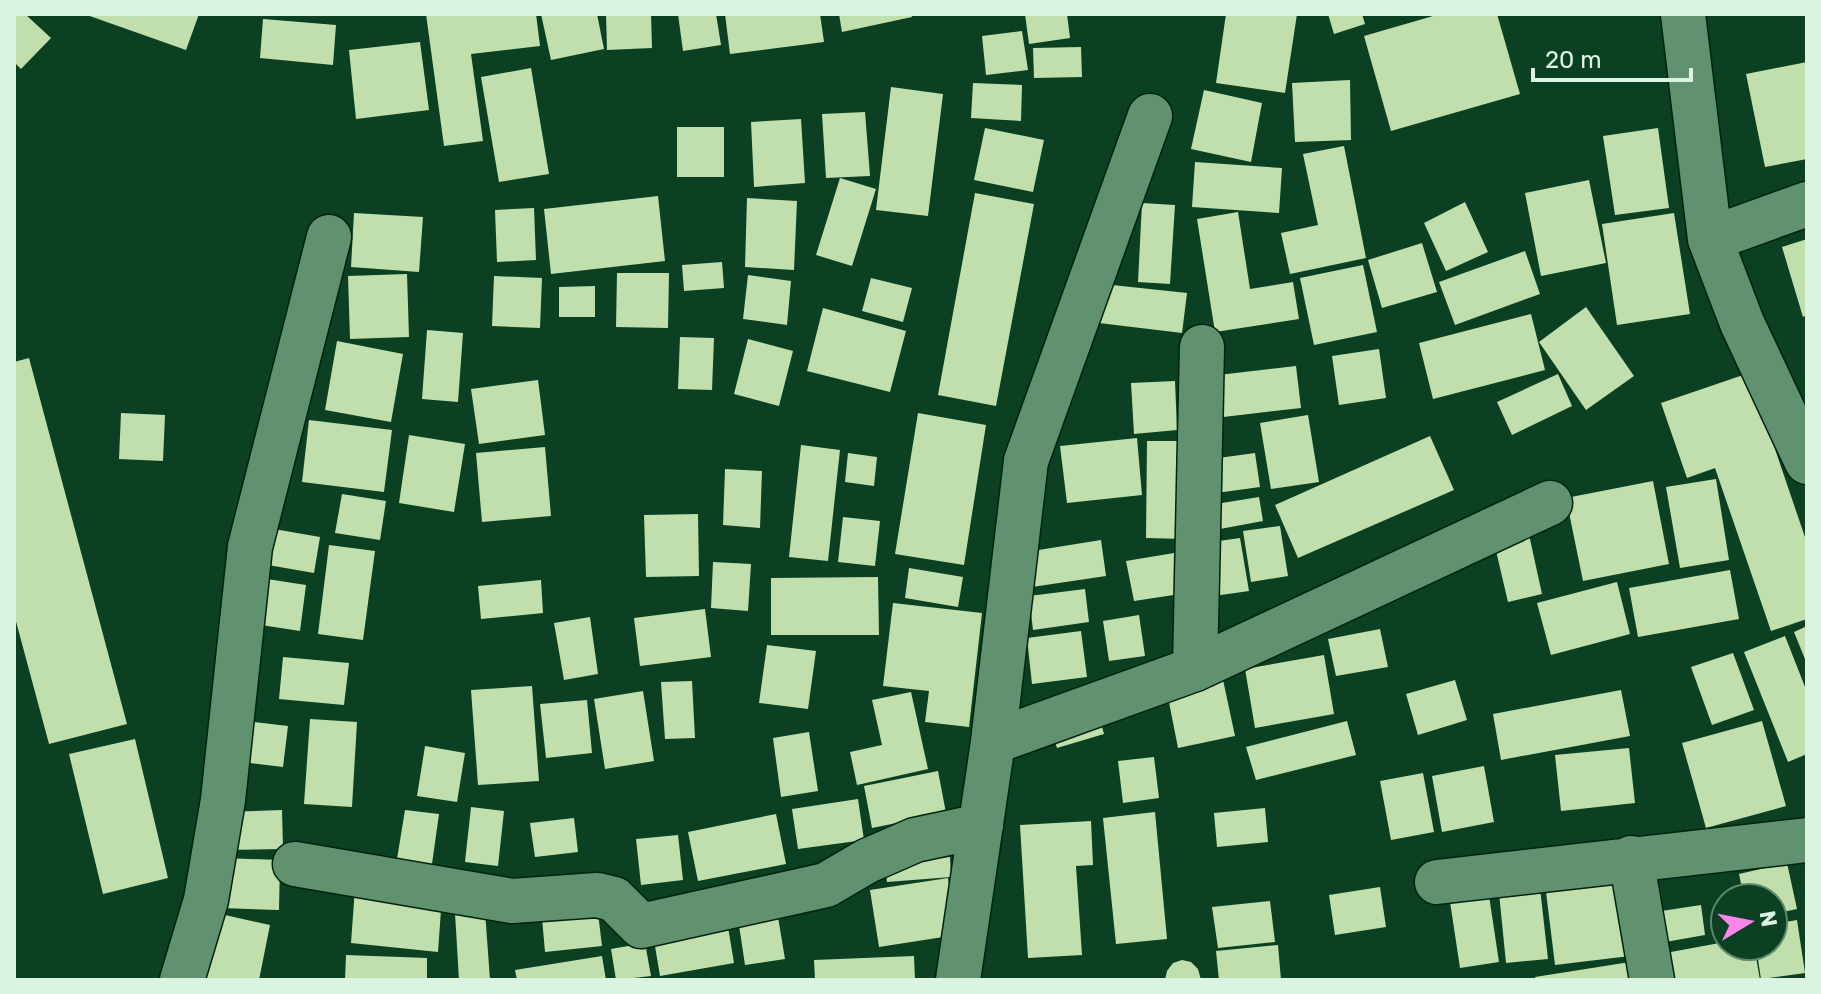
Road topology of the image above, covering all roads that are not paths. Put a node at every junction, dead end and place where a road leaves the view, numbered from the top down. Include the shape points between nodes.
1 (1683, 14) edge
2 (1150, 116) dead end
3 (1807, 204) edge
4 (329, 237) dead end
5 (1710, 239) junction
6 (1202, 347) dead end
7 (1807, 462) edge
8 (1550, 503) dead end
9 (1195, 669) junction
10 (993, 742) junction
11 (981, 826) junction
12 (1807, 840) edge
13 (1631, 858) junction
14 (295, 864) dead end
15 (1437, 882) dead end
16 (182, 980) edge
17 (958, 980) edge
18 (1652, 980) edge

1 - 5 street
2 - 10 street via 1026,461
3 - 5 street
4 - 16 street via 250,547 223,800 206,900
5 - 7 street via 1742,323
6 - 9 street
8 - 9 street
9 - 10 street
10 - 11 street
11 - 14 street via 915,840 826,885 641,926 614,899 597,895 512,901
11 - 17 street
12 - 13 street
13 - 15 street
13 - 18 street

